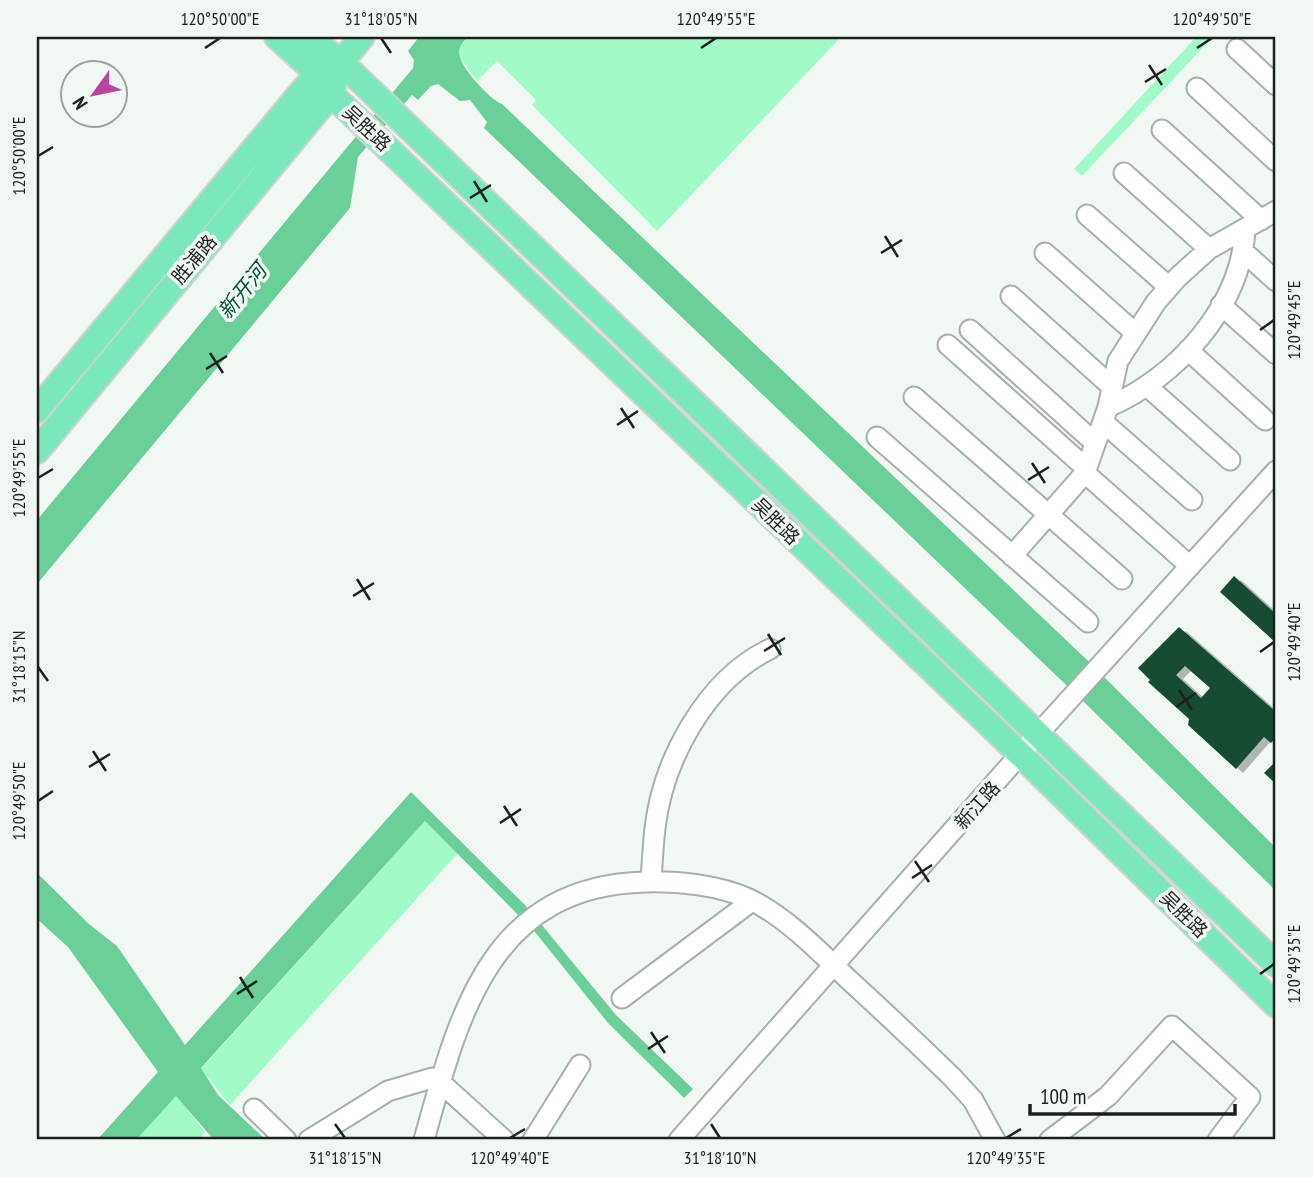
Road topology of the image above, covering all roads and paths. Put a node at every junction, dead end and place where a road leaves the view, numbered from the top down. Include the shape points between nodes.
1 (277, 37) edge
2 (308, 37) edge
3 (362, 37) edge
4 (1237, 49) dead end
5 (341, 62) junction
6 (325, 84) junction
7 (1276, 85) edge
8 (1197, 88) dead end
9 (1162, 130) dead end
10 (1276, 161) edge
11 (1124, 173) dead end
12 (1087, 215) dead end
13 (1261, 220) edge
14 (1209, 249) junction
15 (1244, 252) junction
16 (1045, 253) dead end
17 (1276, 281) edge
18 (1169, 286) junction
19 (1011, 296) dead end
20 (1221, 305) junction
21 (970, 330) dead end
22 (1134, 332) junction
23 (948, 345) dead end
24 (1188, 350) junction
25 (1276, 354) edge
26 (1110, 385) junction
27 (1148, 387) junction
28 (914, 397) dead end
29 (37, 410) edge
30 (1105, 414) junction
31 (1265, 420) dead end
32 (877, 437) dead end
33 (1095, 443) junction
34 (37, 451) edge
35 (1230, 460) dead end
36 (1086, 470) junction
37 (1276, 471) edge
38 (1192, 500) dead end
39 (1048, 514) junction
40 (1013, 556) junction
41 (1189, 566) junction
42 (1122, 579) dead end
43 (1088, 622) dead end
44 (770, 649) dead end
45 (1008, 703) junction
46 (989, 724) junction
47 (1039, 733) junction
48 (1021, 755) junction
49 (1074, 767) junction
50 (1056, 788) junction
51 (651, 882) junction
52 (752, 901) junction
53 (1276, 964) edge
54 (834, 965) junction
55 (622, 998) dead end
56 (1276, 1004) edge
57 (580, 1065) dead end
58 (440, 1082) junction
59 (254, 1109) dead end
60 (320, 1137) edge
61 (492, 1137) edge
62 (286, 1140) edge
63 (424, 1140) edge
64 (533, 1140) edge
65 (680, 1140) edge
66 (995, 1140) edge
67 (1050, 1140) edge
68 (1218, 1140) edge

1 - 6 main road, 吴胜路
2 - 5 main road, 吴胜路
3 - 5 main road, 胜浦路
4 - 7 street
5 - 6 main road, 胜浦路
5 - 45 main road, 吴胜路
6 - 29 main road, 胜浦路
6 - 34 main road, 胜浦路
6 - 46 main road, 吴胜路 via 483,243
8 - 10 street
9 - 13 street
11 - 14 street
12 - 18 street
13 - 14 street
13 - 15 street
14 - 18 street
15 - 17 street
15 - 20 street
16 - 22 street
18 - 22 street
19 - 26 street
20 - 24 street
20 - 25 street
21 - 33 street
22 - 26 street
23 - 36 street
24 - 27 street
24 - 31 street
26 - 30 street
27 - 30 street
27 - 35 street
28 - 39 street
30 - 33 street
30 - 38 street
32 - 40 street
33 - 36 street
36 - 39 street
36 - 41 street
37 - 41 street, 新江路
39 - 40 street
39 - 42 street
40 - 43 street
41 - 47 street, 新江路
44 - 51 street via 726,681 681,744 655,826
45 - 46 main road
45 - 47 main road, 吴胜路
46 - 48 main road, 吴胜路
47 - 48 street, 新江路
47 - 49 main road, 吴胜路
48 - 50 main road, 吴胜路
48 - 54 street, 新江路
49 - 50 main road
49 - 53 main road, 吴胜路
50 - 56 main road, 吴胜路
51 - 52 street via 717,889
51 - 58 street via 592,888 523,928 498,953 474,988
52 - 54 street
52 - 55 street
54 - 65 street, 新江路
54 - 66 street via 973,1100
57 - 64 street
58 - 60 street via 432,1078 388,1091
58 - 61 street
58 - 63 street
59 - 62 street
67 - 68 street via 1108,1096 1172,1026 1250,1097

